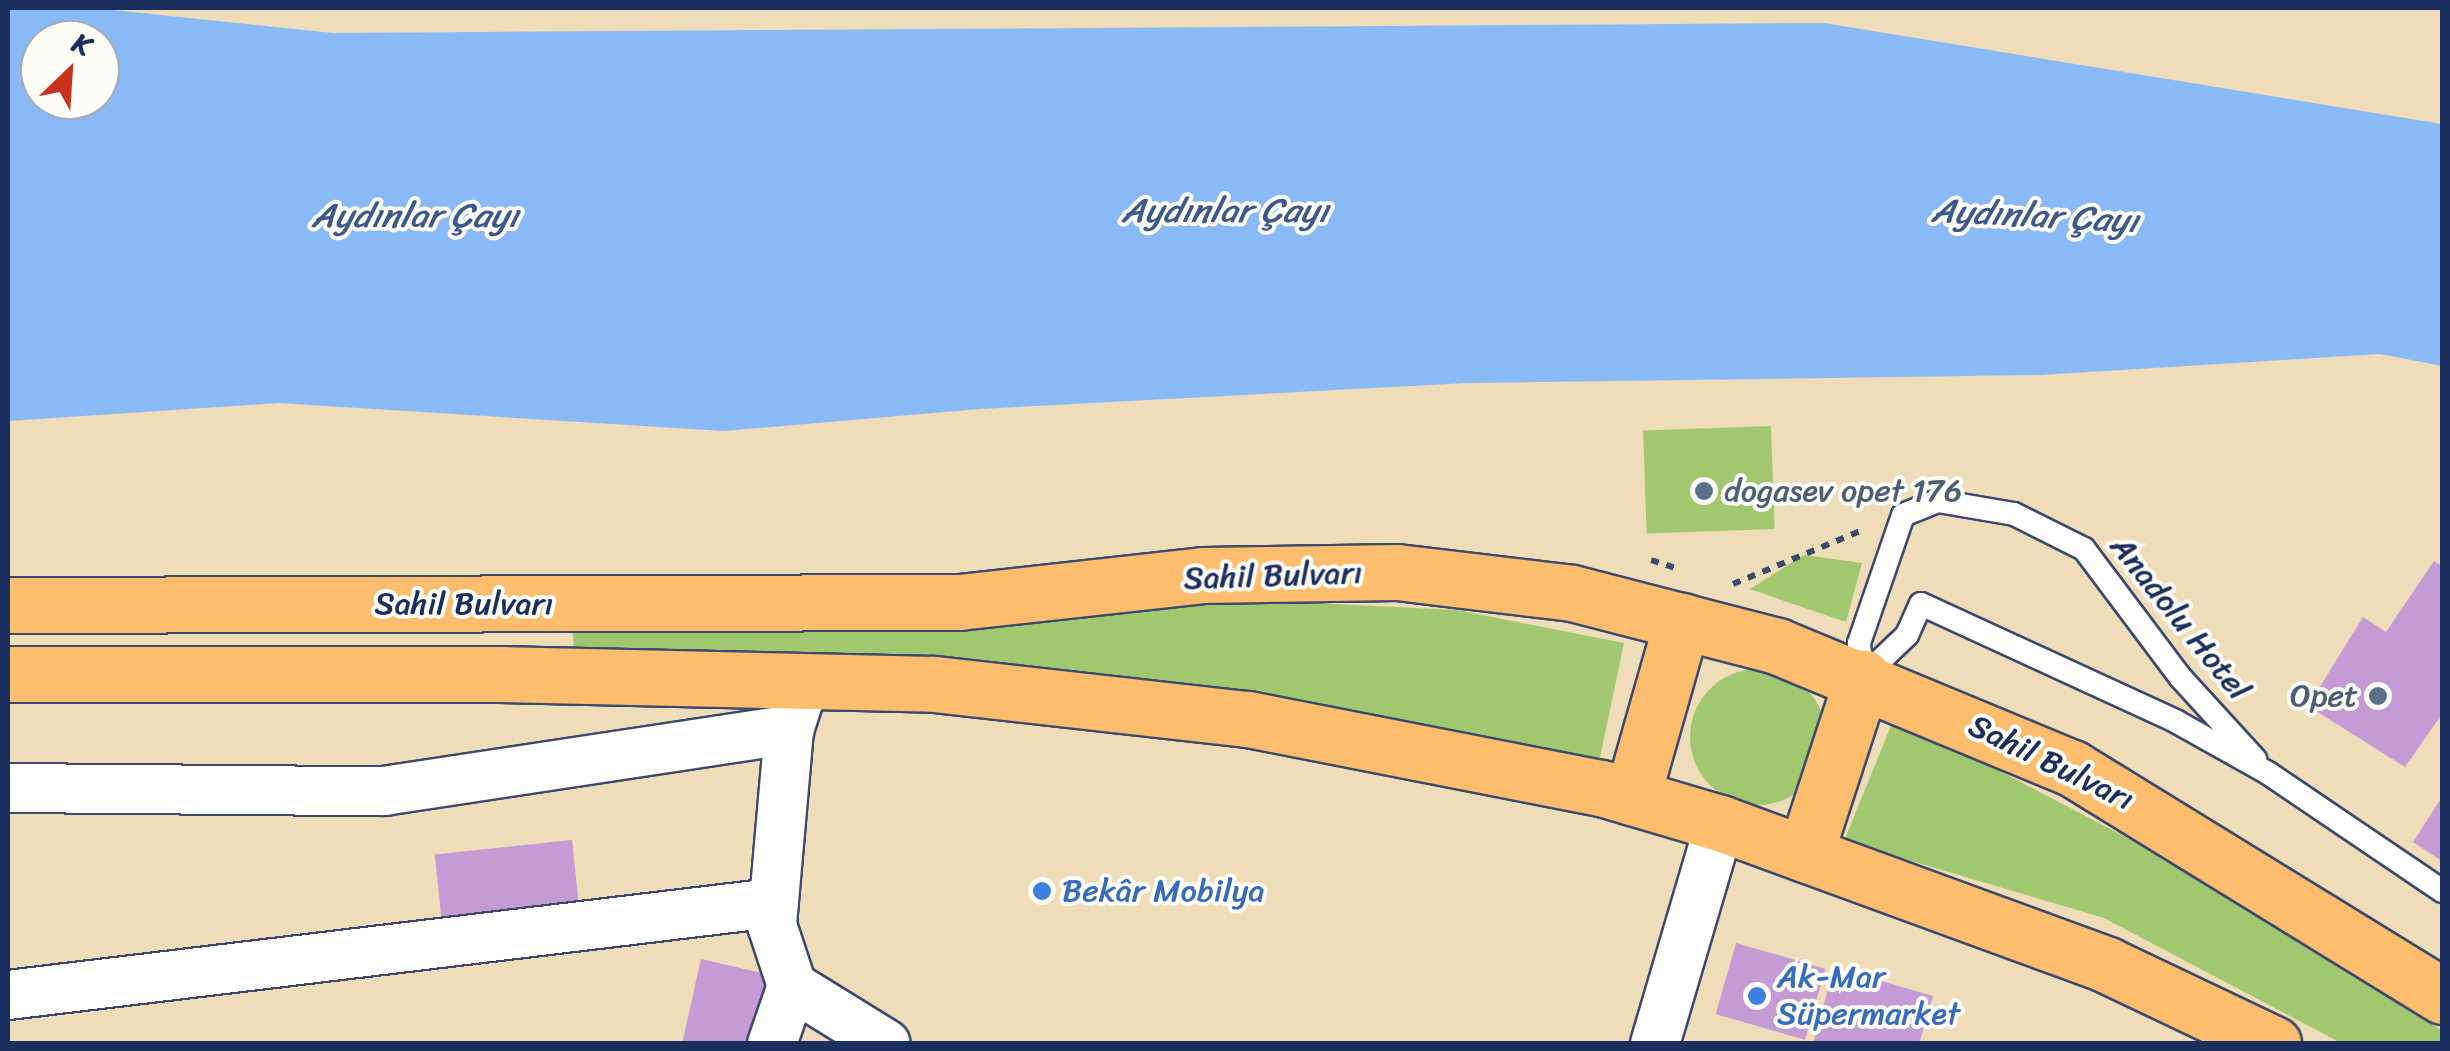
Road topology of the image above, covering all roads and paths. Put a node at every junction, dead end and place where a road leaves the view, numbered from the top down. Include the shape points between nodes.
1 (1904, 515) junction
2 (8, 605) edge
3 (1699, 607) junction
4 (8, 674) edge
5 (1863, 676) junction
6 (797, 706) junction
7 (2268, 773) junction
8 (8, 788) edge
9 (1632, 797) junction
10 (1720, 823) junction
11 (1805, 854) junction
12 (2442, 891) edge
13 (773, 903) junction
14 (792, 986) junction
15 (8, 995) edge
16 (2442, 996) edge
17 (772, 1044) edge
18 (886, 1044) edge
19 (1656, 1044) edge
20 (2273, 1044) edge

1 - 3 path
1 - 5 lane via 1859,643
1 - 7 lane, Anadolu Hotel via 1938,501 2014,514 2084,550 2181,678
2 - 3 highway, Sahil Bulvarı via 959,602 1203,575 1397,572
3 - 5 highway, Sahil Bulvarı
3 - 9 highway
4 - 6 highway
5 - 7 lane via 1907,634 1921,604 2101,683
5 - 11 highway
5 - 16 highway, Sahil Bulvarı via 2137,803
6 - 8 street via 384,792
6 - 9 highway via 934,684 1248,719
6 - 13 street
7 - 12 lane
9 - 10 highway
10 - 11 highway
10 - 19 street
11 - 20 highway via 2107,966
13 - 14 street via 772,925
13 - 15 street
14 - 17 street
14 - 18 street

